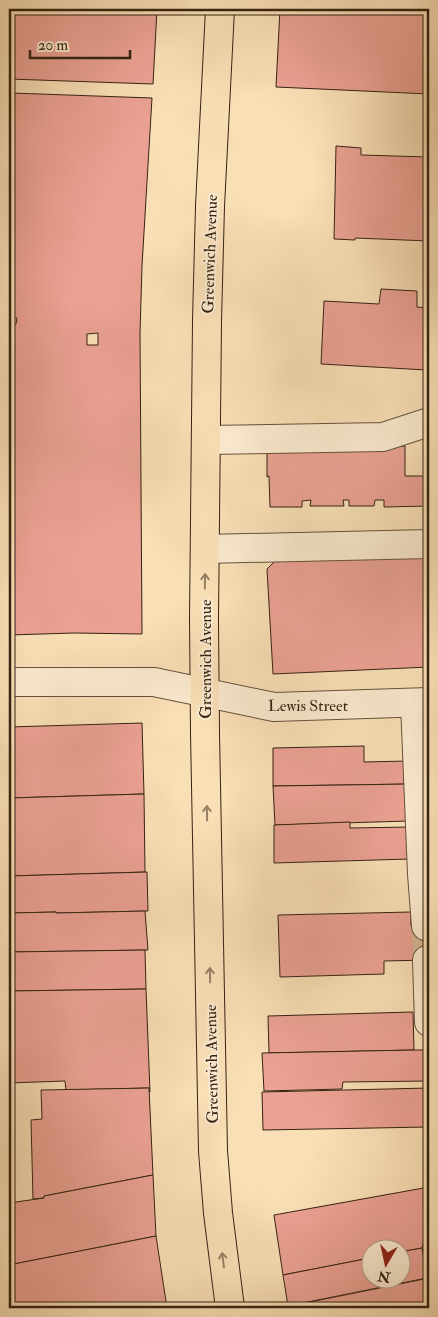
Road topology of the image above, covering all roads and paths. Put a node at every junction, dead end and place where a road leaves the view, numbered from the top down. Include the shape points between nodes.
1 (220, 9) edge
2 (429, 422) edge
3 (206, 440) junction
4 (429, 544) edge
5 (205, 549) junction
6 (9, 682) edge
7 (205, 693) junction
8 (422, 703) edge
9 (426, 874) edge
10 (426, 926) dead end
11 (428, 960) dead end
12 (429, 1022) edge
13 (230, 1308) edge

1 - 3 main road, Greenwich Avenue via 208,266
2 - 3 street via 383,436
3 - 5 main road, Greenwich Avenue
4 - 5 street
7 -> 5 main road, Greenwich Avenue
6 - 7 street, Lewis Street via 154,682
7 - 8 street, Lewis Street via 274,707
13 -> 7 main road, Greenwich Avenue via 213,1151
8 - 9 street
9 - 10 street
11 - 12 street

